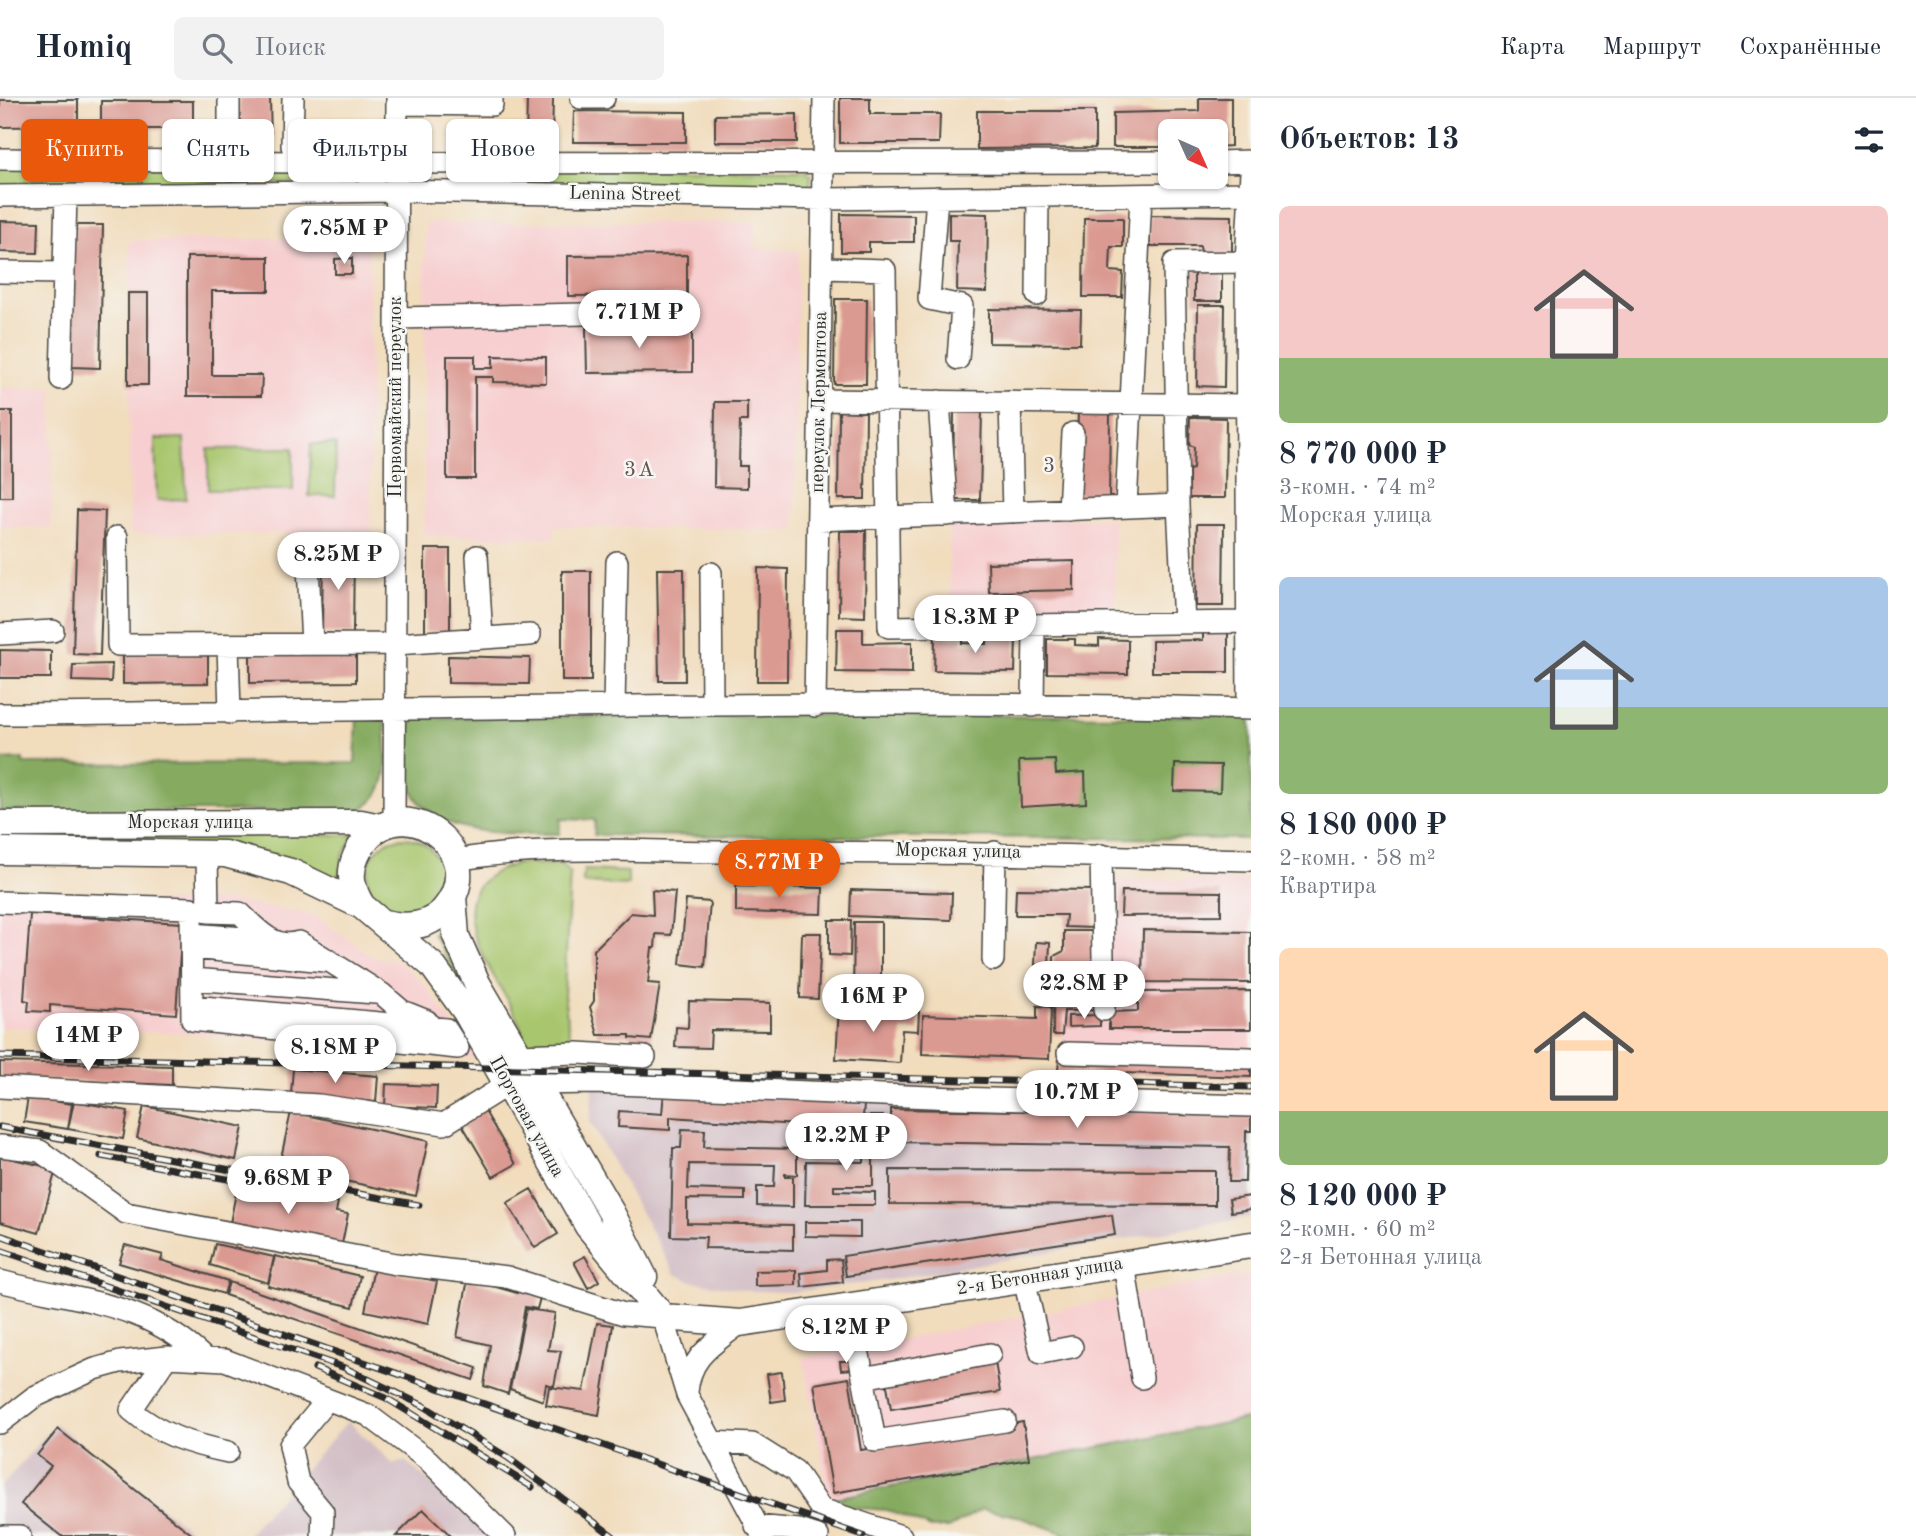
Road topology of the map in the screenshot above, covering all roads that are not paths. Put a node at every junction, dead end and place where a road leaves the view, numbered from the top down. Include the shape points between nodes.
1 (229, 98) edge
2 (293, 98) edge
3 (492, 98) edge
4 (582, 98) edge
5 (604, 98) edge
6 (824, 98) edge
7 (397, 101) edge
8 (229, 119) edge
9 (293, 119) edge
10 (397, 119) edge
11 (0, 159) edge
12 (162, 160) edge
13 (559, 160) edge
14 (1251, 161) edge
15 (824, 162) junction
16 (1158, 162) edge
17 (1228, 162) edge
18 (1251, 172) edge
19 (397, 182) edge
20 (497, 182) edge
21 (397, 191) junction
22 (491, 193) junction
23 (1250, 193) edge
24 (66, 195) junction
25 (1141, 195) junction
26 (0, 196) edge
27 (1038, 196) junction
28 (936, 197) junction
29 (823, 199) junction
30 (1246, 262) junction
31 (826, 268) dead end
32 (0, 272) edge
33 (63, 273) junction
34 (1037, 295) dead end
35 (681, 312) dead end
36 (396, 317) junction
37 (958, 359) dead end
38 (61, 379) dead end
39 (820, 400) junction
40 (887, 401) junction
41 (939, 401) junction
42 (1010, 402) junction
43 (1131, 404) junction
44 (1176, 404) junction
45 (1247, 405) junction
46 (1073, 433) dead end
47 (1249, 466) edge
48 (1178, 505) junction
49 (1126, 507) junction
50 (1069, 510) junction
51 (1013, 512) junction
52 (947, 515) junction
53 (888, 517) junction
54 (818, 520) junction
55 (117, 537) dead end
56 (477, 556) dead end
57 (617, 562) dead end
58 (308, 566) dead end
59 (711, 573) dead end
60 (1247, 622) junction
61 (1184, 623) junction
62 (1034, 625) junction
63 (53, 631) dead end
64 (0, 634) edge
65 (530, 635) dead end
66 (482, 638) junction
67 (396, 644) junction
68 (228, 645) junction
69 (312, 645) junction
70 (712, 704) junction
71 (614, 706) junction
72 (815, 706) junction
73 (1033, 706) junction
74 (1249, 709) edge
75 (396, 711) junction
76 (230, 713) junction
77 (0, 714) edge
78 (0, 824) edge
79 (387, 825) junction
80 (0, 851) edge
81 (995, 852) junction
82 (207, 853) junction
83 (1101, 855) junction
84 (456, 860) junction
85 (1251, 860) edge
86 (453, 896) junction
87 (0, 902) edge
88 (362, 906) junction
89 (384, 923) junction
90 (269, 948) junction
91 (993, 960) dead end
92 (192, 971) junction
93 (343, 977) junction
94 (381, 1001) junction
95 (1104, 1010) dead end
96 (402, 1018) junction
97 (1068, 1053) dead end
98 (518, 1055) junction
99 (645, 1057) dead end
100 (1251, 1058) edge
101 (508, 1084) junction
102 (535, 1084) junction
103 (0, 1087) edge
104 (1251, 1106) edge
105 (0, 1146) edge
106 (611, 1212) junction
107 (587, 1226) junction
108 (1251, 1245) edge
109 (1124, 1264) junction
110 (1024, 1279) junction
111 (0, 1281) edge
112 (850, 1306) junction
113 (663, 1317) junction
114 (740, 1323) junction
115 (1072, 1347) dead end
116 (990, 1354) dead end
117 (167, 1357) junction
118 (205, 1359) junction
119 (863, 1378) junction
120 (1142, 1378) dead end
121 (687, 1395) junction
122 (327, 1400) junction
123 (1005, 1421) dead end
124 (0, 1423) edge
125 (712, 1443) junction
126 (228, 1452) dead end
127 (759, 1531) edge
128 (4, 1536) edge
129 (20, 1536) edge
130 (322, 1536) edge
131 (505, 1536) edge
132 (818, 1536) edge
133 (901, 1536) edge

1 - 8 street
2 - 9 street
3 - 7 street via 492,105
4 - 5 street
6 - 15 street, переулок Лермонтова
7 - 10 street, Первомайский переулок
11 - 12 street, Lenina Street
13 - 15 street, Lenina Street
14 - 17 street
15 - 16 street, Lenina Street
15 - 29 street, переулок Лермонтова
18 - 23 street
19 - 21 street, Первомайский переулок
20 - 22 street
21 - 22 street, Lenina Street
21 - 24 street, Lenina Street
21 - 36 street, Первомайский переулок
22 - 29 street, Lenina Street
23 - 25 street, Lenina Street
23 - 30 street
24 - 26 street, Lenina Street
24 - 33 street
25 - 27 street, Lenina Street
25 - 43 street
27 - 28 street, Lenina Street
27 - 34 street
28 - 29 street, Lenina Street
28 - 37 street via 929,299 962,306
29 - 39 street, переулок Лермонтова
30 - 44 street via 1174,263
30 - 45 street
31 - 40 street via 885,270
32 - 33 street
33 - 38 street
35 - 36 street
36 - 67 street, Первомайский переулок
39 - 40 street
39 - 54 street, переулок Лермонтова
40 - 41 street
40 - 53 street
41 - 42 street
41 - 52 street
42 - 43 street
42 - 51 street
43 - 44 street
43 - 49 street
44 - 45 street
44 - 48 street
45 - 47 street
46 - 50 street
47 - 60 street
48 - 49 street
48 - 61 street
49 - 50 street
50 - 51 street
51 - 52 street
52 - 53 street
53 - 54 street
53 - 62 street via 890,627
54 - 72 street, переулок Лермонтова
55 - 68 street via 118,645
56 - 66 street
57 - 71 street
58 - 69 street
59 - 70 street
60 - 61 street
60 - 74 street
61 - 62 street
62 - 73 street
63 - 64 street
65 - 66 street
66 - 67 street
67 - 69 street
67 - 75 street, Первомайский переулок
68 - 69 street
68 - 76 street
70 - 71 street
70 - 72 street
71 - 75 street
72 - 73 street
73 - 74 street
75 - 76 street
75 - 79 street, Первомайский переулок
76 - 77 street
78 - 79 main road, Морская улица
79 - 84 main road via 415,822 433,829 445,839
79 - 88 main road via 363,841 352,865 352,880
80 - 82 main road, Морская улица
81 - 83 street, Морская улица
81 - 84 street, Морская улица via 504,852
81 - 91 street
82 - 88 main road, Морская улица via 291,872
82 - 90 street via 208,912 240,913
83 - 85 street, Морская улица
83 - 95 street
84 - 86 main road via 458,882
86 - 89 main road via 442,912 424,924 402,928
86 - 98 main road, Портовая улица via 456,936
87 - 92 street via 191,908
88 - 89 main road
89 - 101 main road, Портовая улица via 432,965
90 - 92 street
90 - 93 street via 299,942
92 - 93 street
92 - 94 street
92 - 96 street
92 - 96 street via 192,1020 458,1048 446,1029
93 - 94 street
94 - 96 street
97 - 100 street
98 - 99 street via 578,1048
98 - 102 main road, Портовая улица
101 - 103 street via 444,1124 319,1105
101 - 107 main road, Портовая улица
102 - 104 street
102 - 106 main road, Портовая улица
105 - 113 street via 40,1151 126,1213 396,1264 508,1277 624,1314
106 - 107 main road via 606,1222
106 - 113 main road, Портовая улица
107 - 113 main road, Портовая улица
108 - 109 main road, 2-я Бетонная улица
109 - 110 main road, 2-я Бетонная улица
109 - 120 street
110 - 112 main road, 2-я Бетонная улица
110 - 115 street via 1041,1353
111 - 118 street via 134,1312 164,1326
112 - 114 main road, 2-я Бетонная улица
112 - 119 street
113 - 114 main road, 2-я Бетонная улица
113 - 121 street, Портовая улица
114 - 121 street via 688,1371
116 - 119 street
117 - 118 street
117 - 124 street via 95,1369 34,1397
117 - 126 street via 131,1410 151,1428 177,1440
118 - 122 street via 225,1360
119 - 123 street via 874,1441
121 - 125 street, Портовая улица
122 - 130 street via 290,1446 298,1482 323,1512
122 - 131 street via 368,1415 428,1460
125 - 127 street, Портовая улица
125 - 133 street via 752,1444 795,1471 821,1509
127 - 132 street via 799,1530
128 - 129 street

